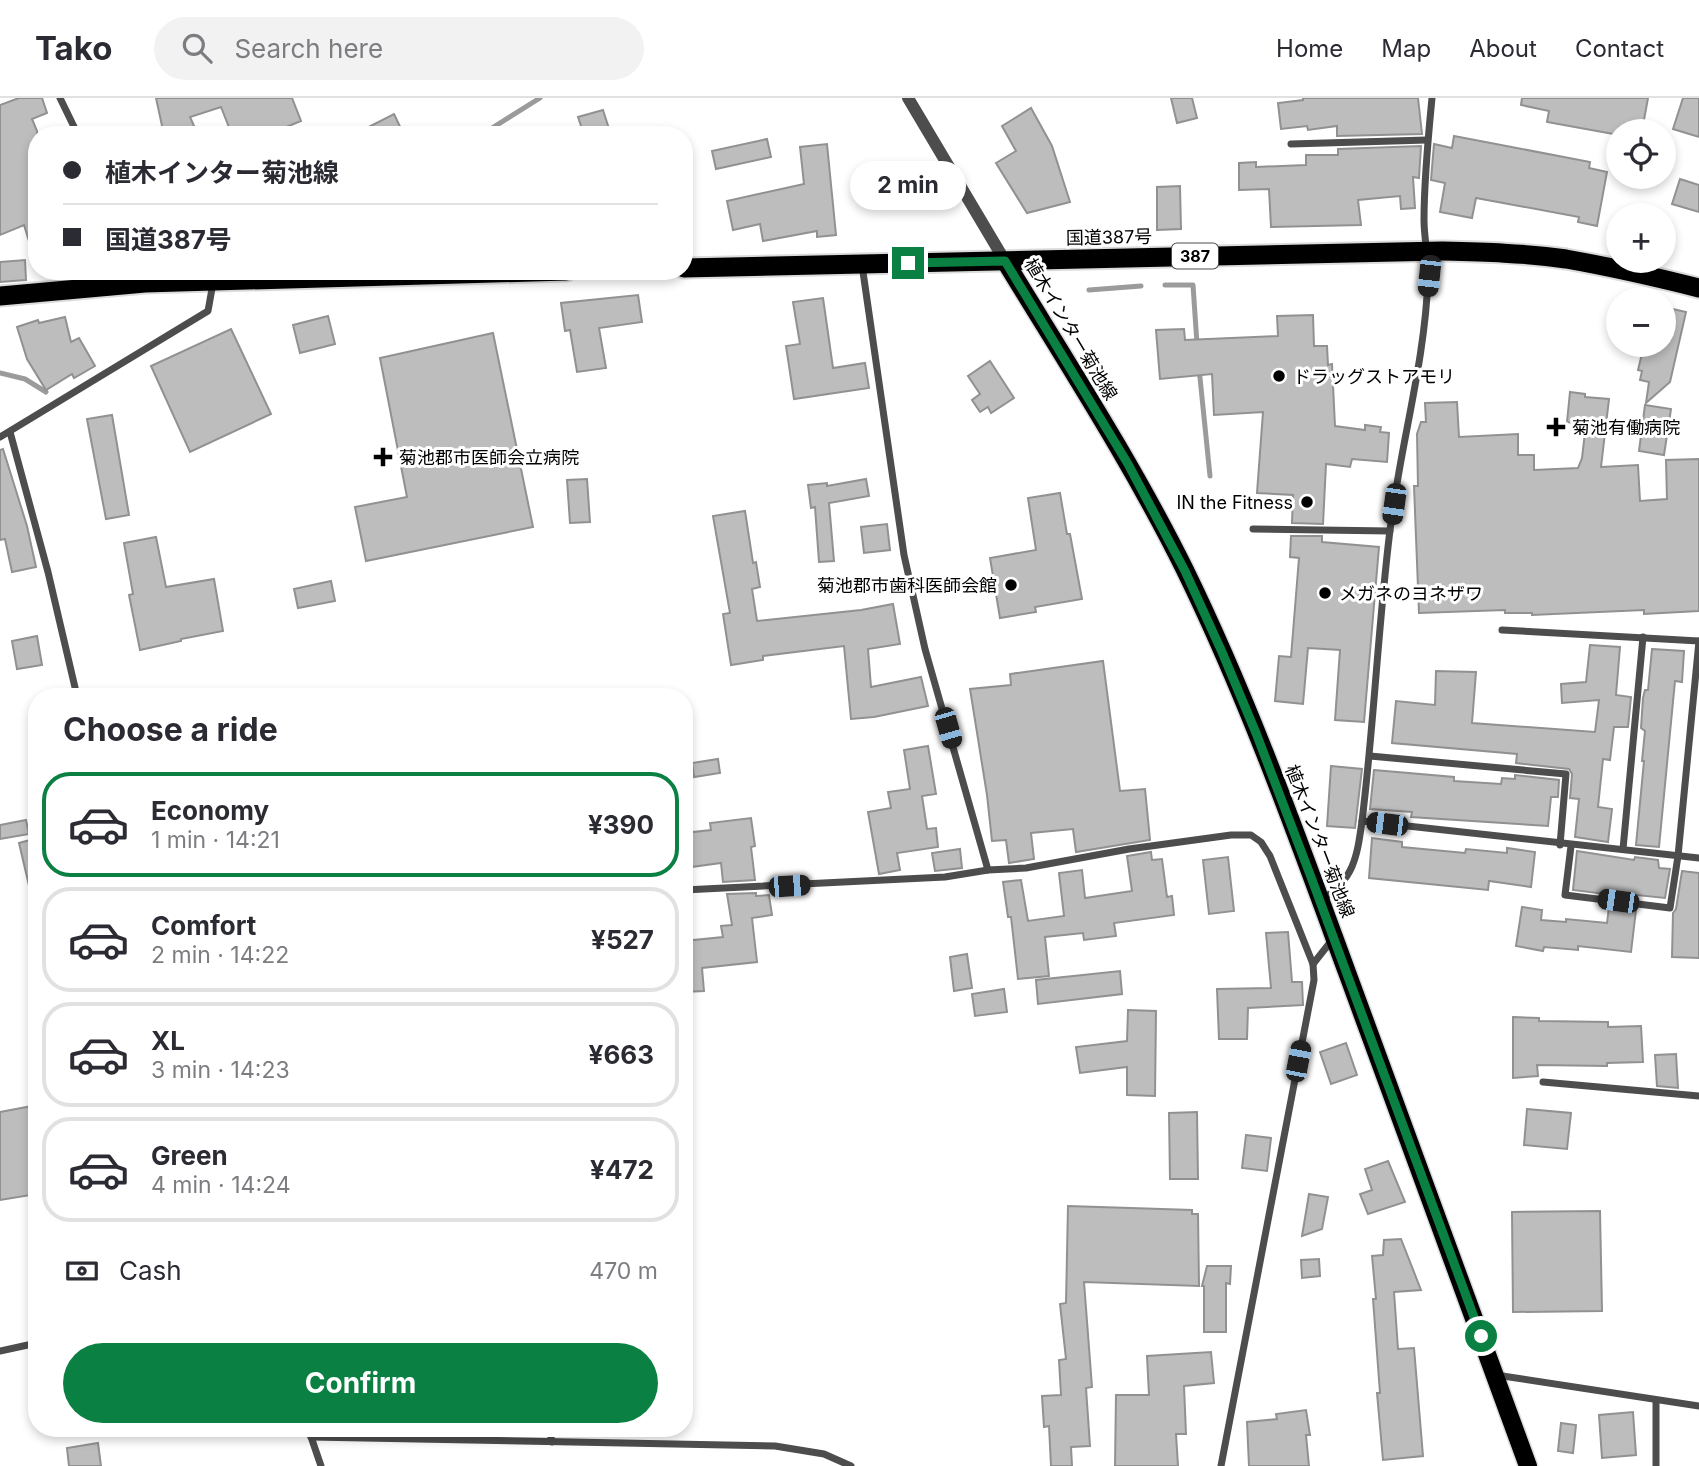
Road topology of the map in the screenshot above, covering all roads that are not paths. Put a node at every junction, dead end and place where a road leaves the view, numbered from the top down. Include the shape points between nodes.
1 (60, 98) edge
2 (908, 98) edge
3 (1432, 98) edge
4 (74, 126) edge
5 (1427, 140) junction
6 (1291, 144) dead end
7 (1426, 251) junction
8 (1005, 261) junction
9 (862, 264) junction
10 (693, 268) edge
11 (120, 280) edge
12 (214, 280) edge
13 (1699, 288) edge
14 (0, 296) edge
15 (10, 432) junction
16 (0, 437) edge
17 (1253, 529) dead end
18 (1390, 531) junction
19 (1502, 630) dead end
20 (1643, 637) junction
21 (1699, 641) edge
22 (75, 688) edge
23 (1370, 756) junction
24 (1362, 821) junction
25 (1560, 845) junction
26 (1571, 846) junction
27 (1623, 849) junction
28 (1678, 856) junction
29 (1699, 858) edge
30 (988, 870) junction
31 (693, 890) edge
32 (1320, 901) junction
33 (1334, 937) junction
34 (1313, 964) junction
35 (1543, 1082) dead end
36 (1699, 1097) edge
37 (28, 1345) edge
38 (0, 1351) edge
39 (1495, 1375) junction
40 (1657, 1401) junction
41 (1699, 1406) edge
42 (312, 1437) joint
43 (551, 1437) edge
44 (552, 1442) junction
45 (321, 1466) edge
46 (851, 1466) edge
47 (1221, 1466) edge
48 (1528, 1466) edge
49 (1656, 1466) edge

1 - 4 street
2 - 8 street
3 - 5 street
5 - 6 street
5 - 7 street
7 - 8 highway, 国道387号 / 387
7 - 13 highway, 国道387号 / 387 via 1564,259
7 - 18 street via 1426,304
8 - 9 highway, 国道387号 / 387
8 - 32 main road, 植木インター菊池線 via 1128,464 1185,571 1256,733
9 - 10 highway, 国道387号 / 387
9 - 30 street via 904,555 925,649
11 - 14 highway
12 - 15 street via 208,311
15 - 16 street
15 - 22 street
17 - 18 street
18 - 23 street
19 - 20 street
20 - 21 street
20 - 27 street
21 - 28 street
23 - 24 street
23 - 25 street via 1566,774
24 - 25 street
24 - 32 street via 1354,864 1343,884
25 - 26 street
26 - 27 street
26 - 28 street via 1565,895 1670,908
27 - 28 street
28 - 29 street
30 - 31 street via 945,877
30 - 34 street via 1251,835 1270,856
32 - 33 main road, 植木インター菊池線
33 - 34 street
33 - 39 main road, 植木インター菊池線
34 - 47 street via 1314,980
35 - 36 street
37 - 38 street
39 - 40 street
39 - 48 main road, 植木インター菊池線
40 - 41 street
40 - 49 street
42 - 44 street
42 - 45 street
43 - 44 street
44 - 46 street via 775,1446 824,1454

